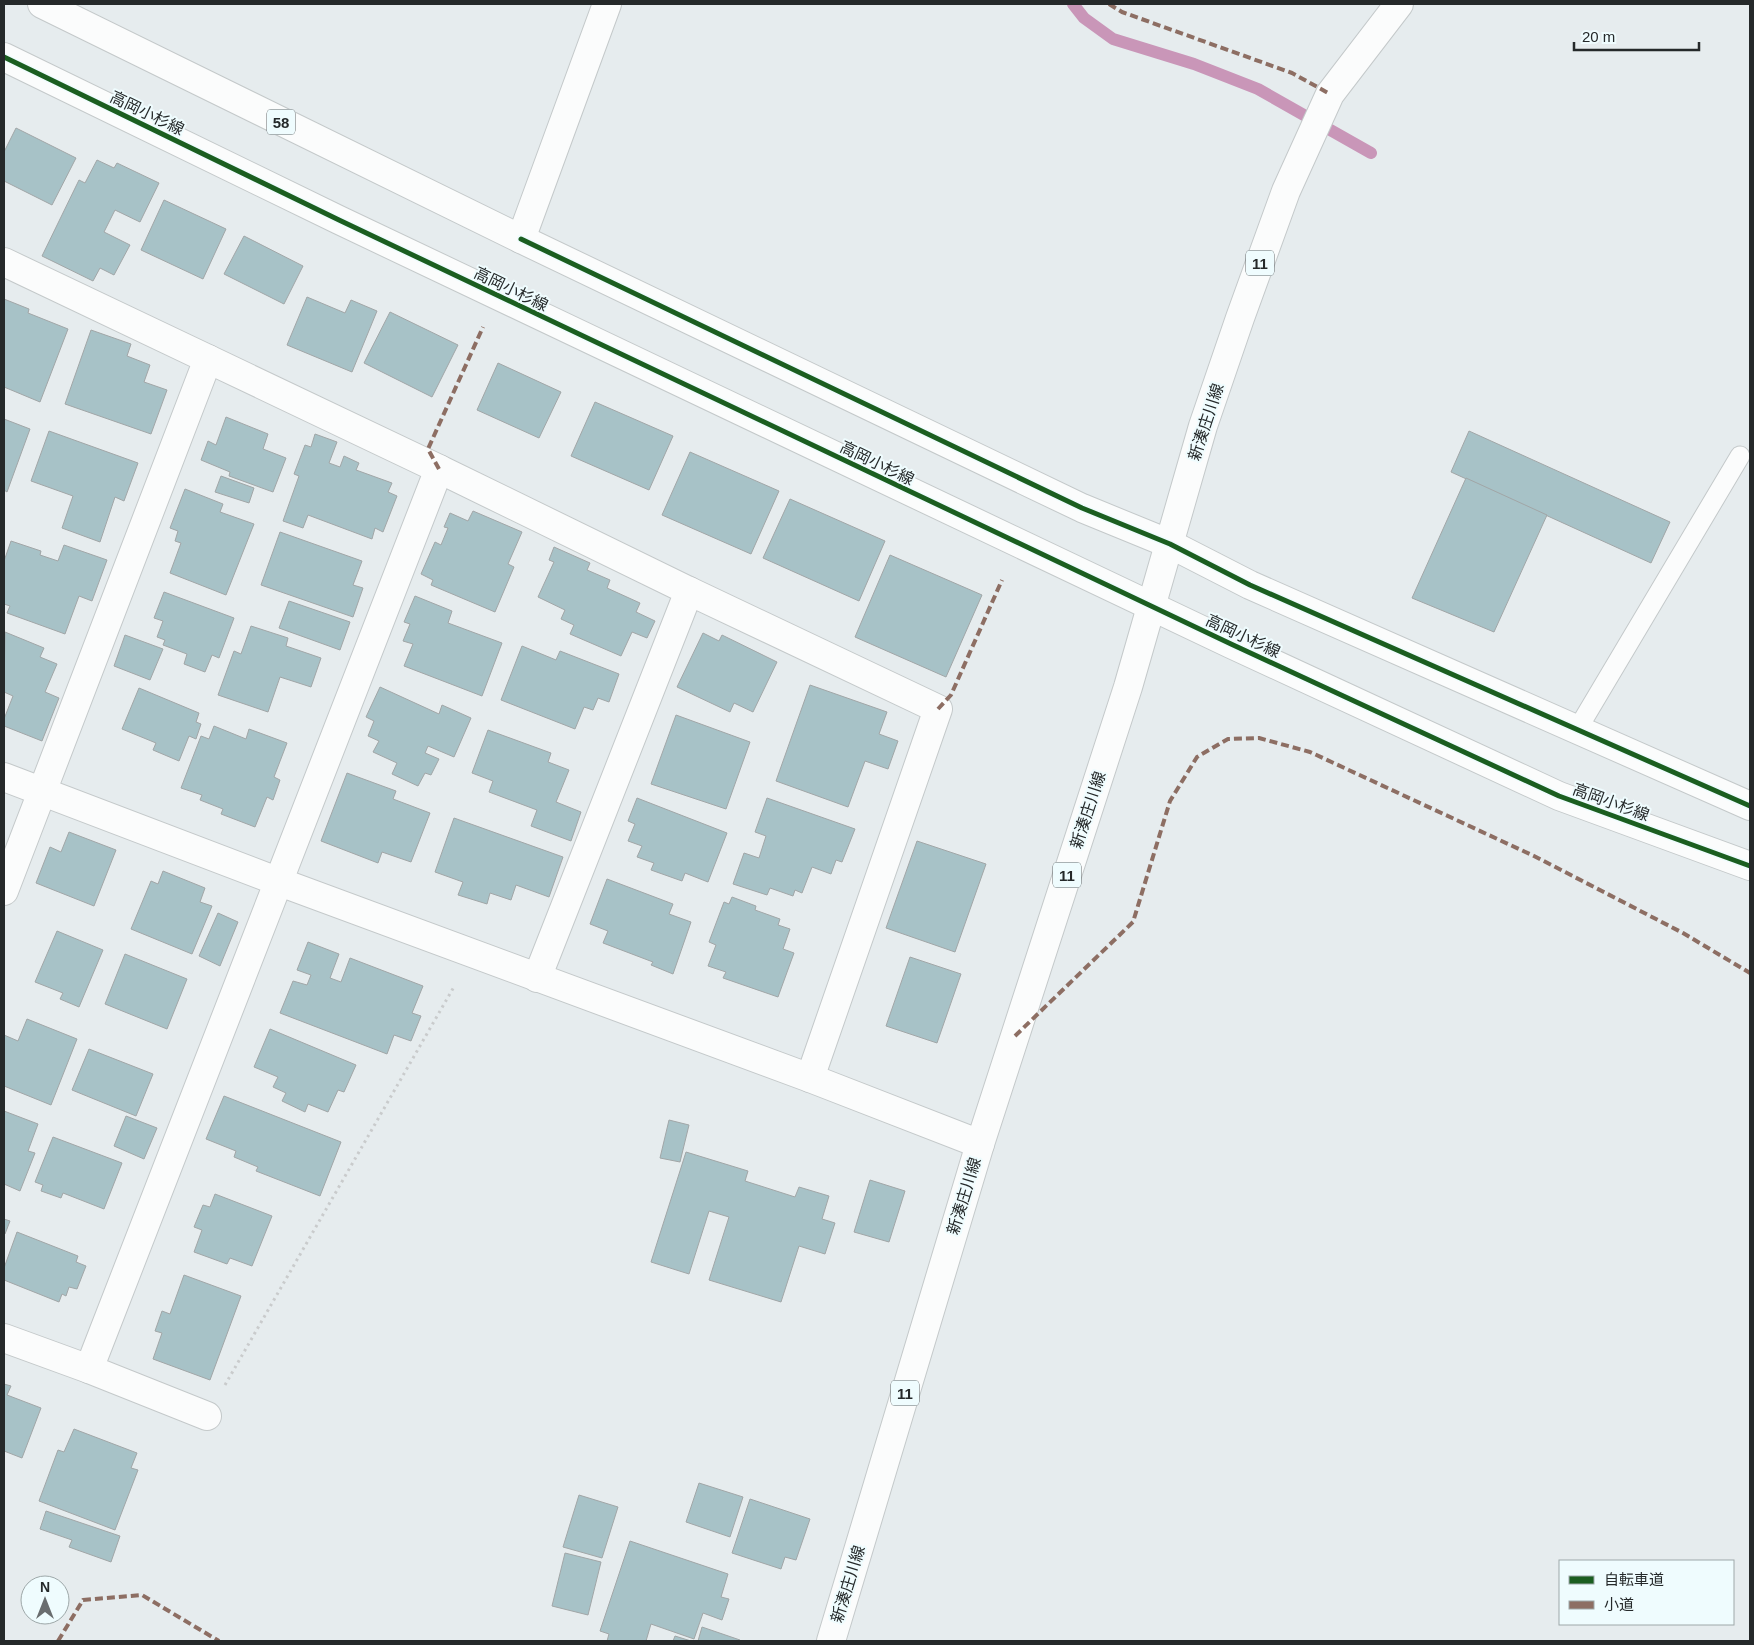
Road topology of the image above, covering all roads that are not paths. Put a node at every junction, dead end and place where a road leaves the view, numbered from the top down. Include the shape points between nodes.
1 (42, 4) edge
2 (607, 4) edge
3 (1399, 4) edge
4 (4, 57) edge
5 (521, 239) junction
6 (4, 262) edge
7 (208, 359) junction
8 (1740, 456) dead end
9 (439, 470) junction
10 (1170, 544) junction
11 (689, 591) junction
12 (1150, 605) junction
13 (1577, 730) junction
14 (4, 778) edge
15 (41, 793) junction
16 (1750, 806) edge
17 (1750, 866) edge
18 (277, 882) junction
19 (4, 891) edge
20 (537, 978) junction
21 (810, 1078) junction
22 (980, 1144) junction
23 (4, 1338) edge
24 (89, 1369) junction
25 (207, 1416) road end
26 (831, 1641) edge

1 - 5 main road, 58
2 - 5 main road
3 - 10 main road, 新湊庄川線 / 11 via 1330,94 1286,191 1203,426
4 - 12 main road, 高岡小杉線 via 366,233
5 - 10 main road, 58 via 1082,508
6 - 7 main road
7 - 9 main road
7 - 15 main road
8 - 13 lane
9 - 11 main road
9 - 18 main road
10 - 12 main road, 新湊庄川線 / 11
10 - 13 main road, 58 via 1250,585
11 - 20 main road
11 - 21 main road via 938,710
12 - 17 main road, 高岡小杉線 via 1559,796
12 - 22 main road, 新湊庄川線 / 11 via 1125,697
13 - 16 main road, 58
14 - 15 main road
15 - 18 main road
15 - 19 main road
18 - 20 main road
18 - 24 main road
20 - 21 main road
21 - 22 main road
22 - 26 main road, 新湊庄川線 / 11
23 - 24 main road
24 - 25 main road

